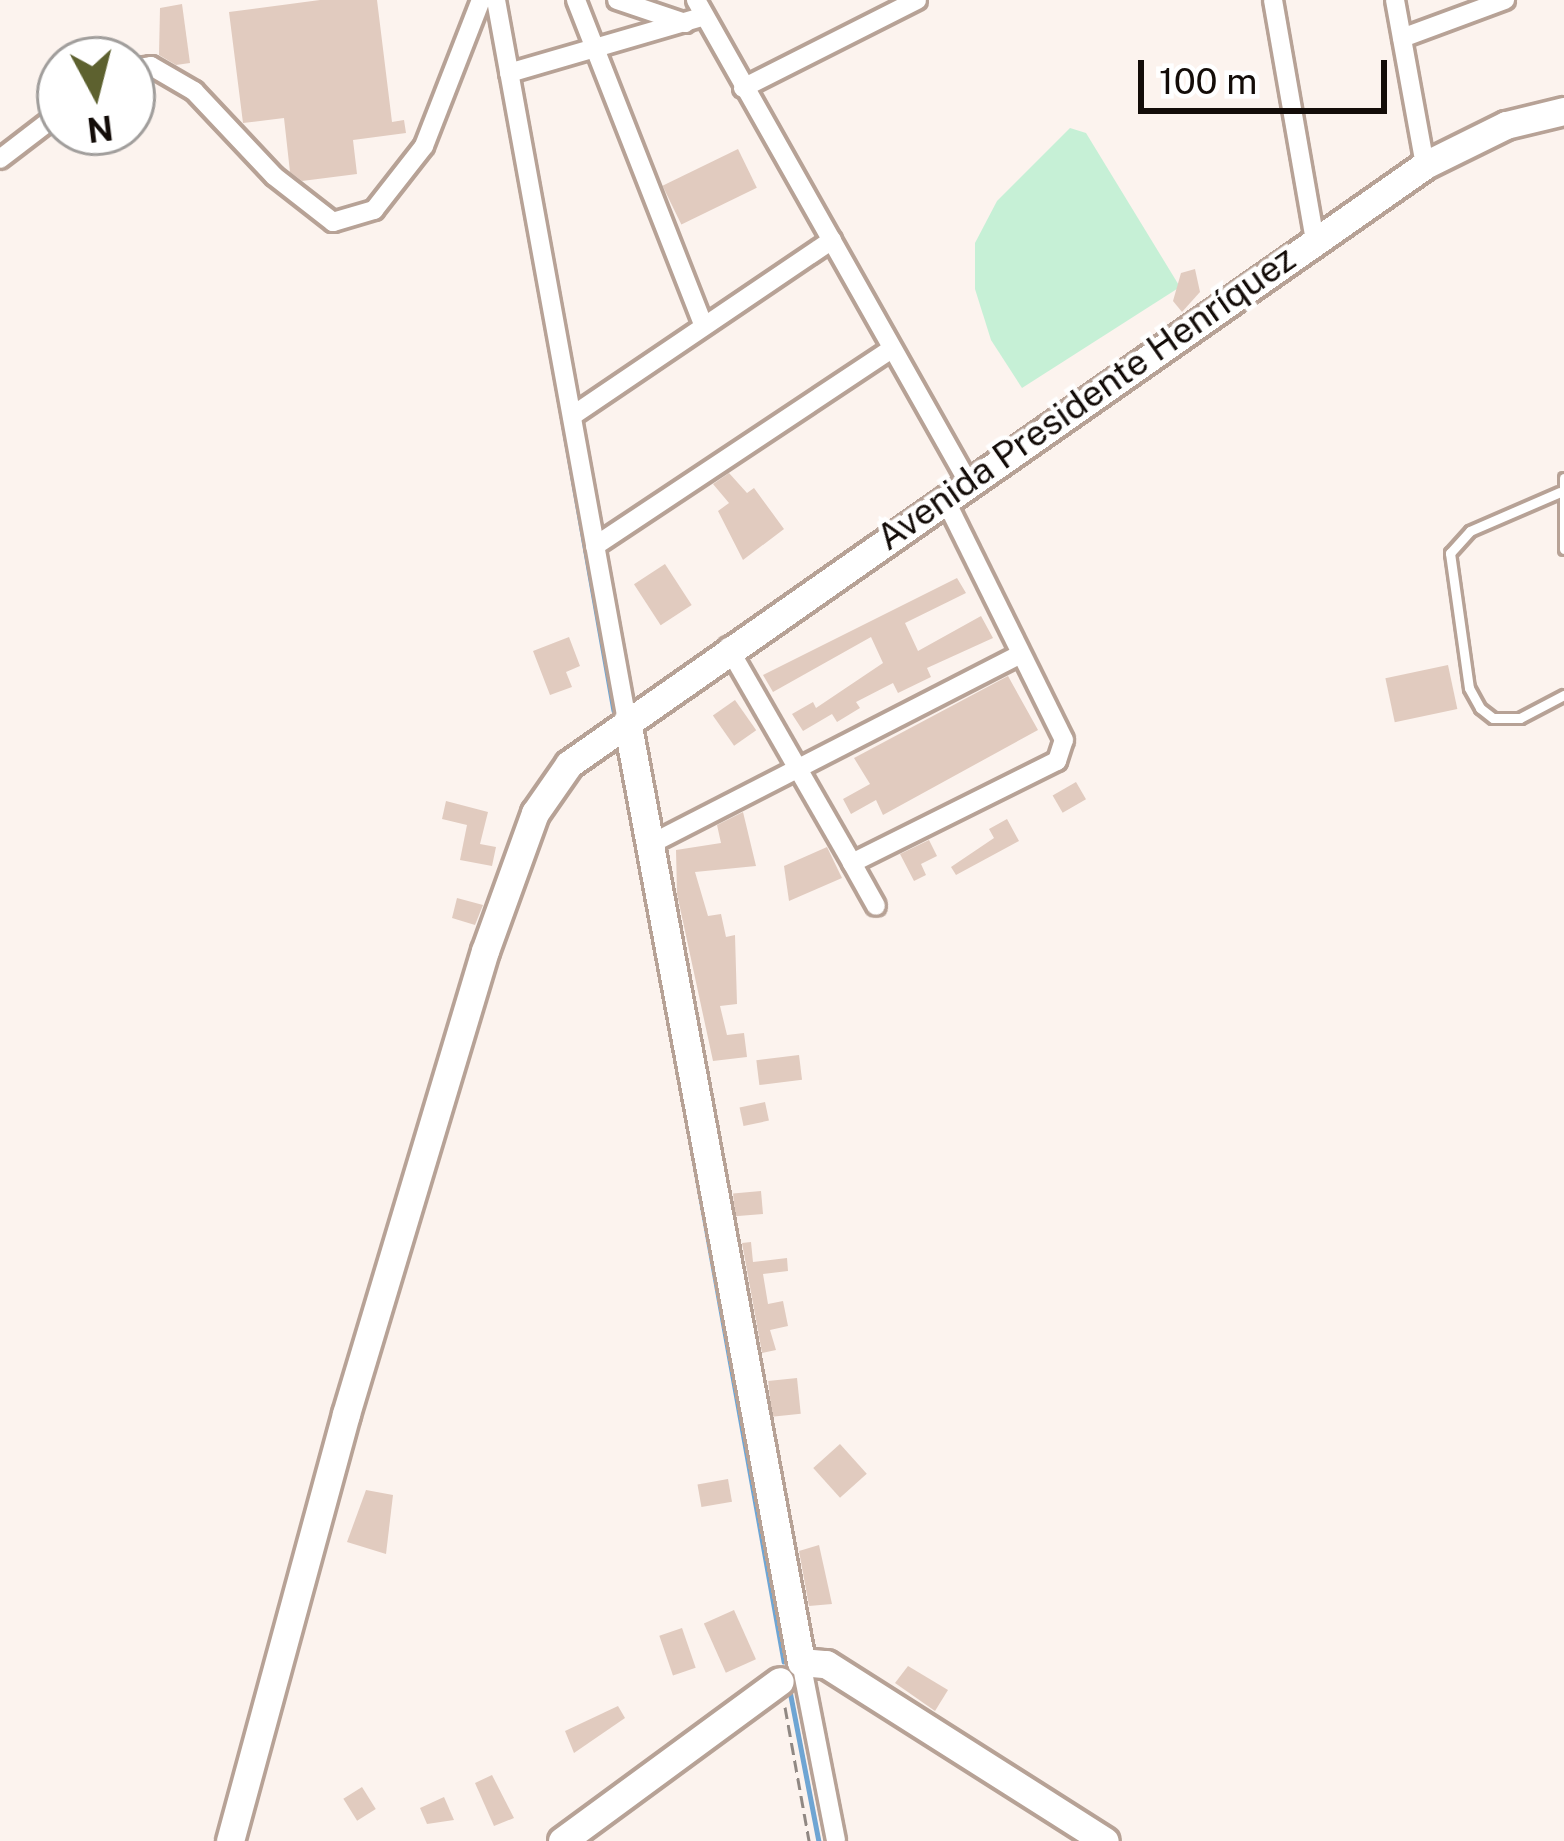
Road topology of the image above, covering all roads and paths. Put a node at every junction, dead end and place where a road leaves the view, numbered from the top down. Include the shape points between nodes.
1 (481, 0) edge
2 (496, 0) edge
3 (576, 0) edge
4 (617, 0) edge
5 (917, 0) edge
6 (1273, 0) edge
7 (1395, 0) edge
8 (1504, 0) edge
9 (694, 13) edge
10 (1402, 38) junction
11 (594, 51) junction
12 (156, 69) edge
13 (509, 73) junction
14 (743, 88) junction
15 (1564, 110) edge
16 (36, 131) edge
17 (0, 159) edge
18 (1425, 165) junction
19 (832, 240) junction
20 (1315, 240) junction
21 (703, 324) junction
22 (891, 349) junction
23 (572, 416) junction
24 (1564, 478) edge
25 (967, 480) junction
26 (1560, 492) junction
27 (944, 497) junction
28 (595, 546) junction
29 (1564, 549) edge
30 (728, 647) junction
31 (1019, 655) junction
32 (1564, 695) edge
33 (627, 721) junction
34 (799, 767) junction
35 (651, 844) junction
36 (852, 863) junction
37 (876, 906) dead end
38 (790, 1671) junction
39 (230, 1841) edge
40 (562, 1841) edge
41 (809, 1841) edge
42 (836, 1841) edge
43 (1105, 1841) edge

1 - 12 street via 424,146 374,210 333,222 274,176 194,91
2 - 13 street
3 - 11 street
4 - 9 street
5 - 14 street
6 - 20 street
7 - 10 street
8 - 10 street
9 - 11 street
9 - 14 street
10 - 18 street
11 - 13 street
11 - 21 street
13 - 23 street
14 - 19 street
15 - 18 street, Avenida Presidente Henríquez via 1506,125
16 - 17 street
18 - 20 street, Avenida Presidente Henríquez
19 - 21 street
19 - 22 street
20 - 25 street, Avenida Presidente Henríquez
21 - 23 street
22 - 25 street
22 - 28 street
23 - 28 street
24 - 26 lane
25 - 27 street, Avenida Presidente Henríquez
26 - 29 lane
26 - 32 lane via 1470,531 1450,553 1469,688 1480,708 1493,718 1520,718
27 - 30 street, Avenida Presidente Henríquez
27 - 31 street
28 - 33 street
30 - 33 street, Avenida Presidente Henríquez
30 - 34 street
31 - 34 street
31 - 36 street via 1064,740 1057,760
33 - 35 street
33 - 39 street, Avenida Presidente Henríquez via 568,764 536,813 485,951 346,1414
34 - 35 street
34 - 36 street
35 - 38 street
36 - 37 street
38 - 40 street
38 - 41 path
38 - 42 street
38 - 43 street via 826,1664

